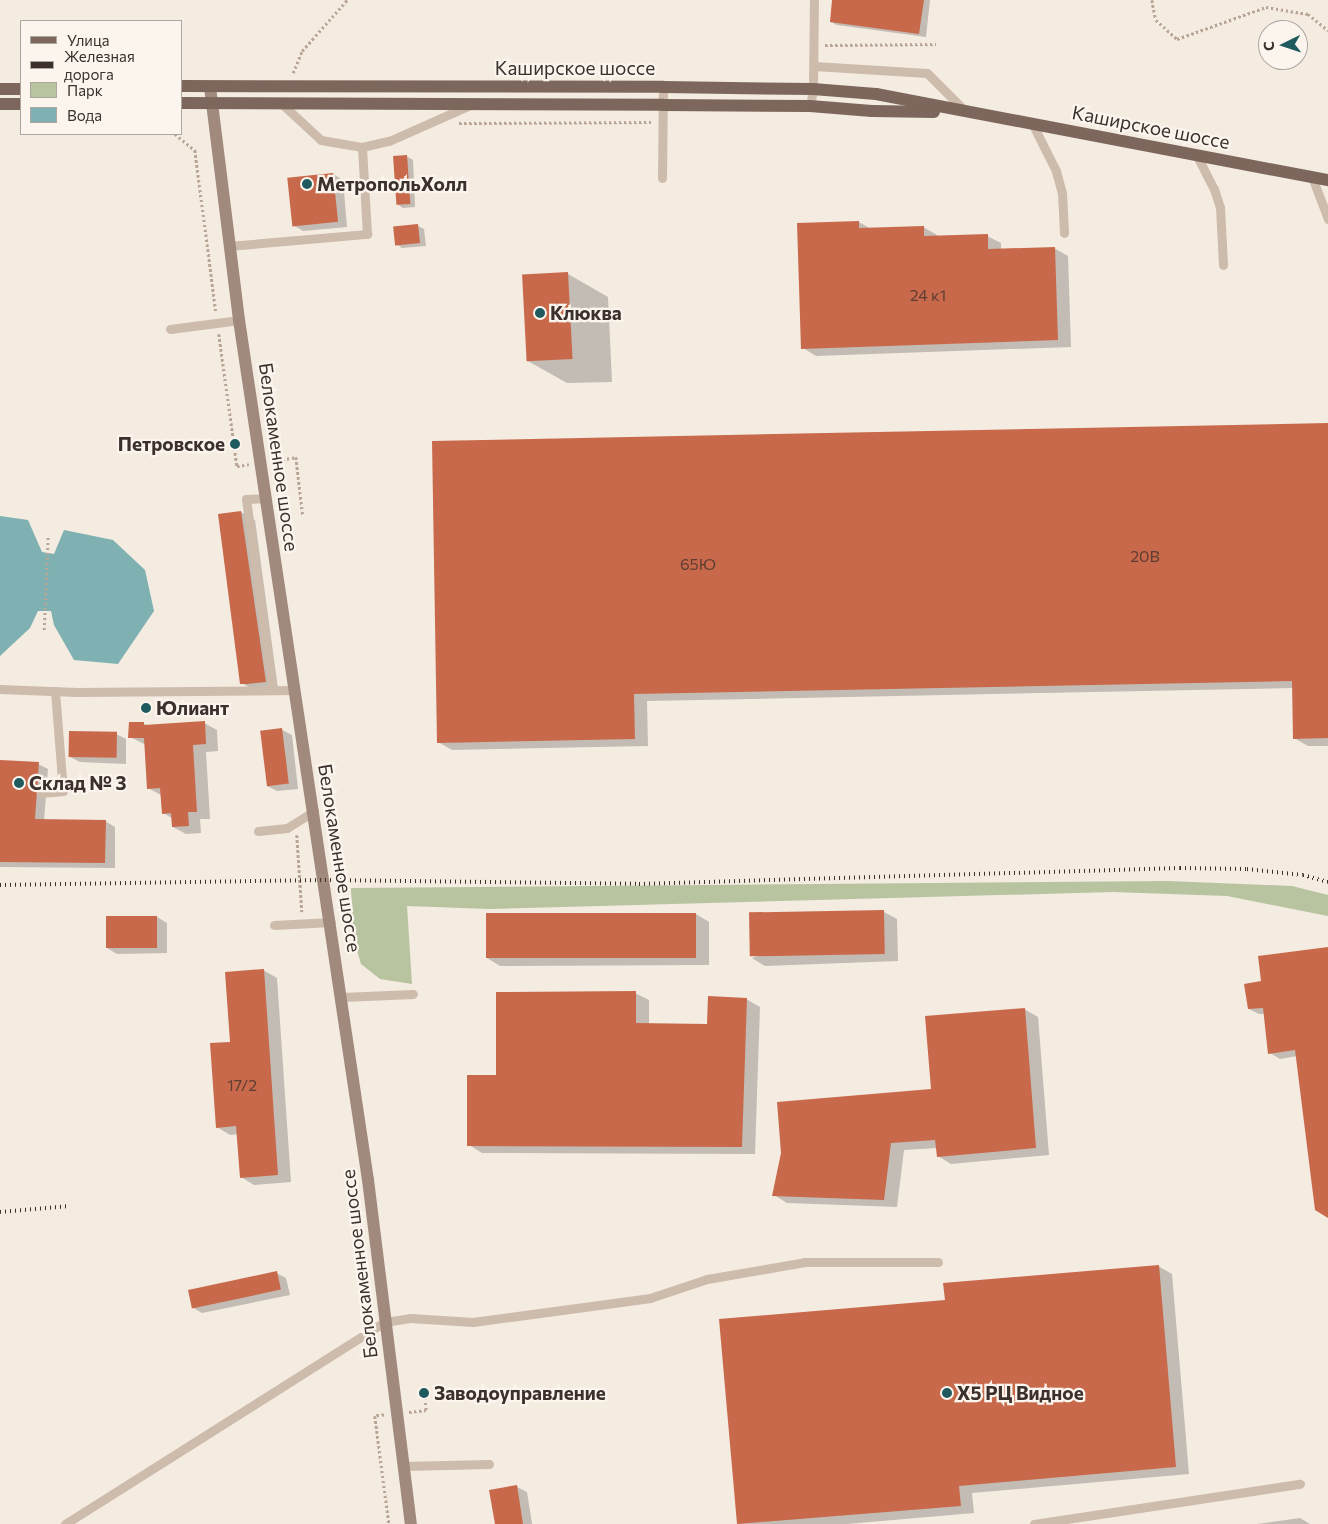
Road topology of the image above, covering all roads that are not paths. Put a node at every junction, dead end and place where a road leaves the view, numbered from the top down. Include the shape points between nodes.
1 (814, 0) edge
2 (814, 66) junction
3 (182, 86) edge
4 (210, 87) junction
5 (663, 87) junction
6 (0, 89) edge
7 (20, 89) edge
8 (813, 89) junction
9 (182, 103) edge
10 (212, 103) junction
11 (0, 104) edge
12 (20, 104) edge
13 (282, 104) junction
14 (471, 104) junction
15 (663, 105) junction
16 (810, 106) junction
17 (966, 112) junction
18 (1032, 123) junction
19 (362, 147) junction
20 (1196, 154) junction
21 (1312, 176) junction
22 (662, 178) dead end
23 (1328, 180) edge
24 (1328, 219) edge
25 (1064, 233) dead end
26 (229, 246) junction
27 (1224, 265) dead end
28 (239, 320) junction
29 (170, 329) dead end
30 (266, 498) junction
31 (0, 689) edge
32 (273, 690) junction
33 (294, 690) junction
34 (55, 691) junction
35 (42, 793) dead end
36 (314, 812) junction
37 (258, 831) dead end
38 (331, 922) junction
39 (274, 925) dead end
40 (412, 994) dead end
41 (342, 997) junction
42 (938, 1262) dead end
43 (385, 1322) junction
44 (489, 1464) dead end
45 (403, 1466) junction
46 (1300, 1484) dead end
47 (65, 1524) edge
48 (411, 1524) edge
49 (1034, 1524) edge

1 - 2 lane
2 - 8 lane
2 - 17 lane via 927,73
3 - 4 main road, Каширское шоссе
4 - 5 main road, Каширское шоссе
4 - 10 main road, Белокаменное шоссе
5 - 8 main road, Каширское шоссе
5 - 15 lane
6 - 7 main road
8 - 16 lane
8 - 17 main road, Каширское шоссе via 876,94
9 - 10 main road, Каширское шоссе
10 - 13 main road, Каширское шоссе
10 - 26 main road, Белокаменное шоссе
11 - 12 main road
13 - 14 main road, Каширское шоссе
13 - 19 lane via 320,140
14 - 15 main road, Каширское шоссе
14 - 19 lane via 390,141
15 - 16 main road, Каширское шоссе
15 - 22 lane
16 - 17 main road, Каширское шоссе via 872,111
17 - 18 main road, Каширское шоссе
18 - 20 main road, Каширское шоссе
18 - 25 lane via 1056,172 1062,194
19 - 26 lane via 367,234
20 - 21 main road, Каширское шоссе
20 - 27 lane via 1220,207
21 - 23 main road, Каширское шоссе
21 - 24 lane
26 - 28 main road, Белокаменное шоссе
28 - 29 lane
28 - 30 main road, Белокаменное шоссе
30 - 32 lane via 246,499
30 - 33 main road, Белокаменное шоссе
31 - 34 lane
32 - 33 lane
32 - 34 lane
33 - 36 main road, Белокаменное шоссе
34 - 35 lane via 63,792
36 - 37 lane via 287,828
36 - 38 main road, Белокаменное шоссе
38 - 39 lane
38 - 41 main road, Белокаменное шоссе
40 - 41 lane
41 - 43 main road, Белокаменное шоссе
42 - 43 lane via 805,1262 707,1279 650,1298 472,1322 410,1318
43 - 45 main road, Белокаменное шоссе
43 - 47 lane
44 - 45 lane
45 - 48 main road, Белокаменное шоссе
46 - 49 lane

